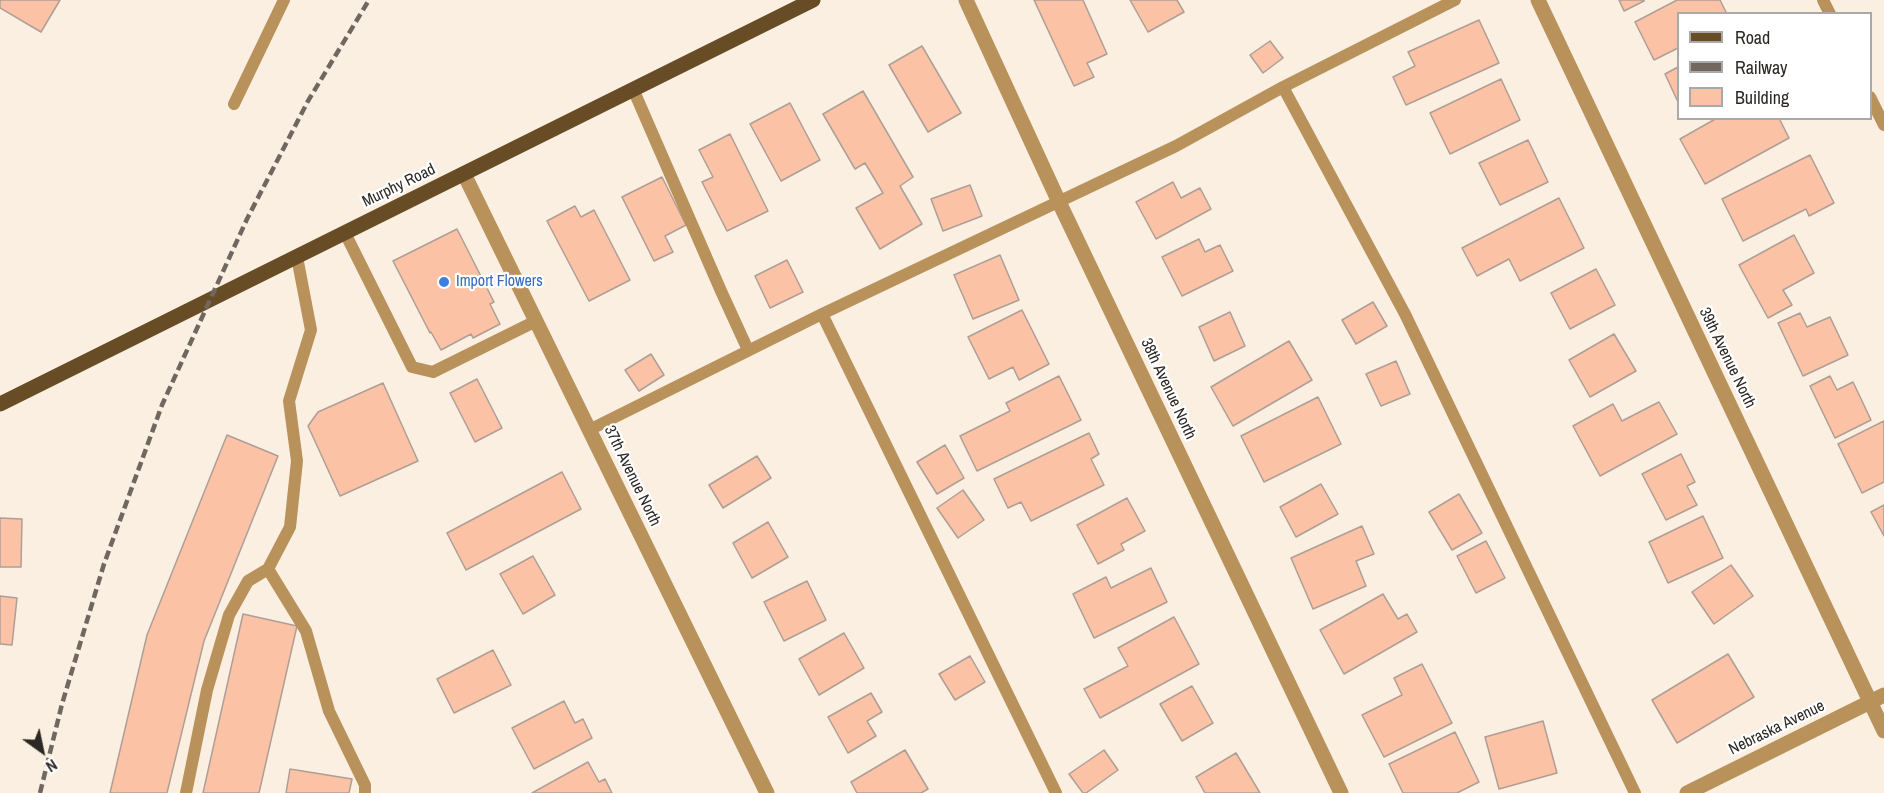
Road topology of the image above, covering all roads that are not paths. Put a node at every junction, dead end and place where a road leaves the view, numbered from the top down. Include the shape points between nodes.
1 (284, 0) edge
2 (813, 0) edge
3 (966, 0) edge
4 (1455, 0) edge
5 (1538, 0) edge
6 (1283, 87) junction
7 (633, 89) junction
8 (1872, 101) edge
9 (234, 104) dead end
10 (1884, 125) edge
11 (464, 174) junction
12 (1059, 202) junction
13 (345, 233) junction
14 (297, 257) junction
15 (822, 314) junction
16 (536, 321) junction
17 (748, 351) junction
18 (0, 404) edge
19 (589, 430) junction
20 (268, 569) junction
21 (1877, 698) edge
22 (1884, 731) edge
23 (186, 793) edge
24 (365, 793) edge
25 (767, 793) edge
26 (1056, 793) edge
27 (1341, 793) edge
28 (1635, 793) edge
29 (1687, 793) edge

1 - 9 lane
2 - 7 main road, Murphy Road
3 - 12 street, 38th Avenue North
4 - 6 lane
5 - 21 street, 39th Avenue North
6 - 12 lane via 1176,146
6 - 28 lane via 1406,314
7 - 11 main road, Murphy Road
7 - 17 lane
8 - 10 lane
11 - 13 main road, Murphy Road
11 - 16 street, 37th Avenue North
12 - 15 lane
12 - 27 street, 38th Avenue North
13 - 14 main road, Murphy Road
13 - 16 lane via 412,367 434,372
14 - 18 main road, Murphy Road
14 - 20 lane via 311,330 289,401 297,461 290,527
15 - 17 lane
15 - 26 lane
16 - 19 street, 37th Avenue North
17 - 19 lane
19 - 25 street, 37th Avenue North
20 - 23 lane via 248,581 229,615 207,690
20 - 24 lane via 306,631 329,711 365,784
21 - 22 street, 39th Avenue North
21 - 29 street, Nebraska Avenue

